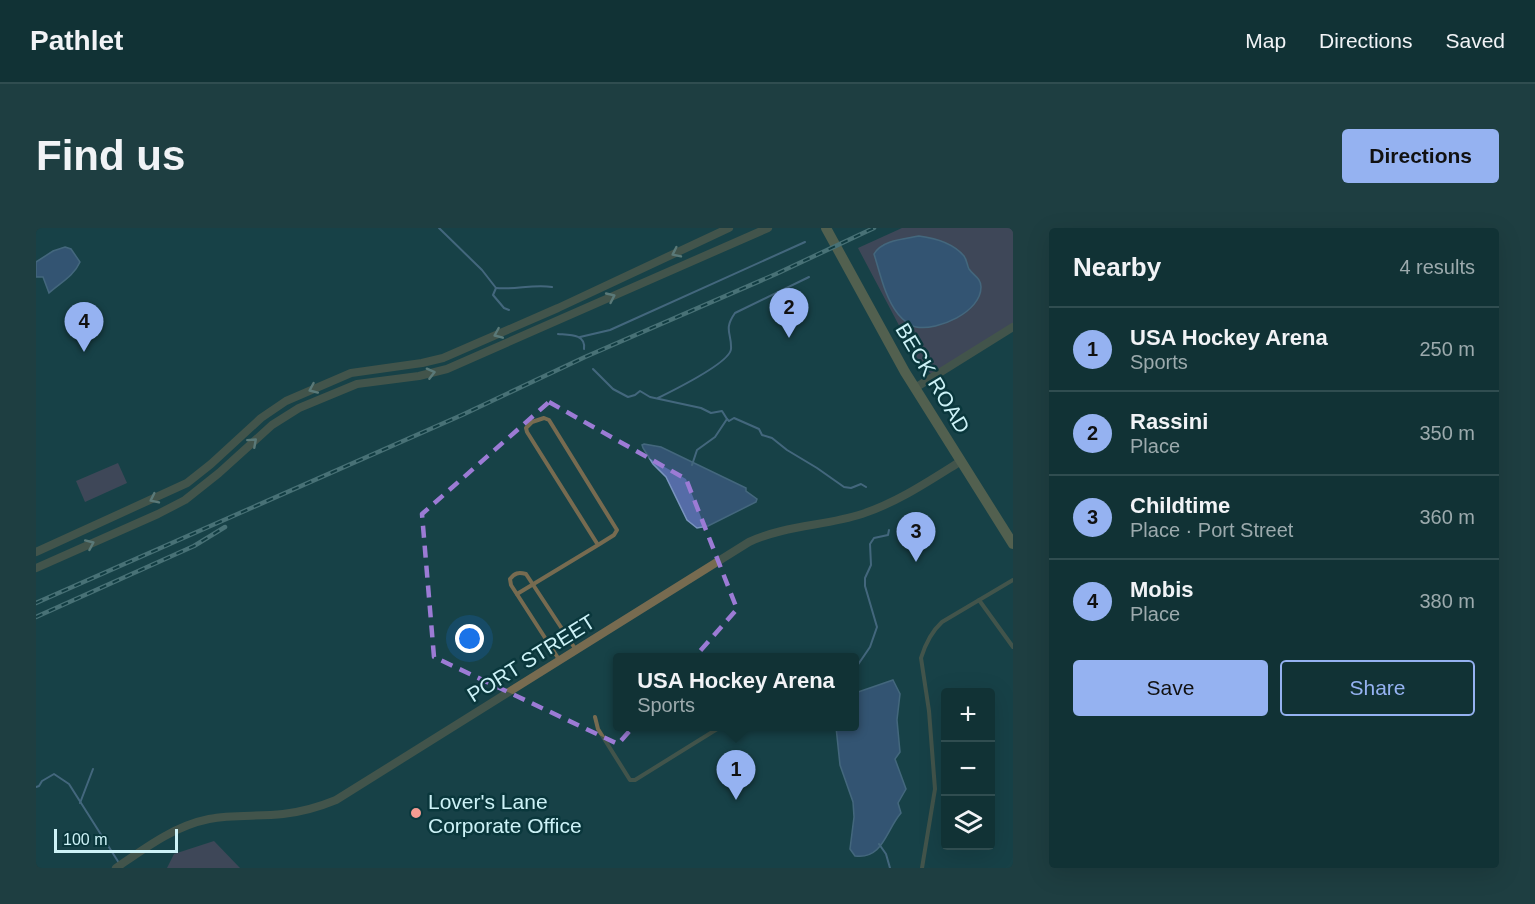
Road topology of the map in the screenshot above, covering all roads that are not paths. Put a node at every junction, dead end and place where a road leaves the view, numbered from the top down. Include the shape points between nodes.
1 (729, 228) edge
2 (768, 228) edge
3 (826, 228) edge
4 (558, 308) junction
5 (562, 320) junction
6 (1013, 327) edge
7 (915, 388) junction
8 (961, 461) junction
9 (1013, 544) edge
10 (598, 545) junction
11 (36, 553) edge
12 (38, 567) edge
13 (1013, 580) edge
14 (532, 585) junction
15 (517, 594) junction
16 (979, 600) junction
17 (1013, 647) edge
18 (577, 650) junction
19 (560, 661) junction
20 (595, 717) dead end
21 (714, 731) edge
22 (116, 868) edge
23 (921, 868) edge

1 -> 4 street
5 -> 2 street
3 - 7 main road, BECK ROAD
4 - 5 street
4 -> 11 street via 443,358 351,373 286,401 187,483
12 -> 5 street via 185,500 272,425 299,408 357,384 447,369
6 - 7 street
7 - 8 main road, BECK ROAD
8 - 9 main road, BECK ROAD
8 - 18 street, PORT STREET via 897,501 749,542
10 - 10 lane via 527,432 532,422 549,420 616,530
10 - 14 lane
11 - 12 lane
13 - 16 lane
14 - 15 lane
14 - 15 lane via 526,574 514,574 510,579
14 - 18 lane
15 - 19 lane
16 - 17 lane
16 - 23 lane via 935,628 921,658 935,781
18 - 19 street, PORT STREET
19 - 22 street, PORT STREET via 336,800 293,813 193,823 160,838
20 - 21 lane via 598,729 630,780

